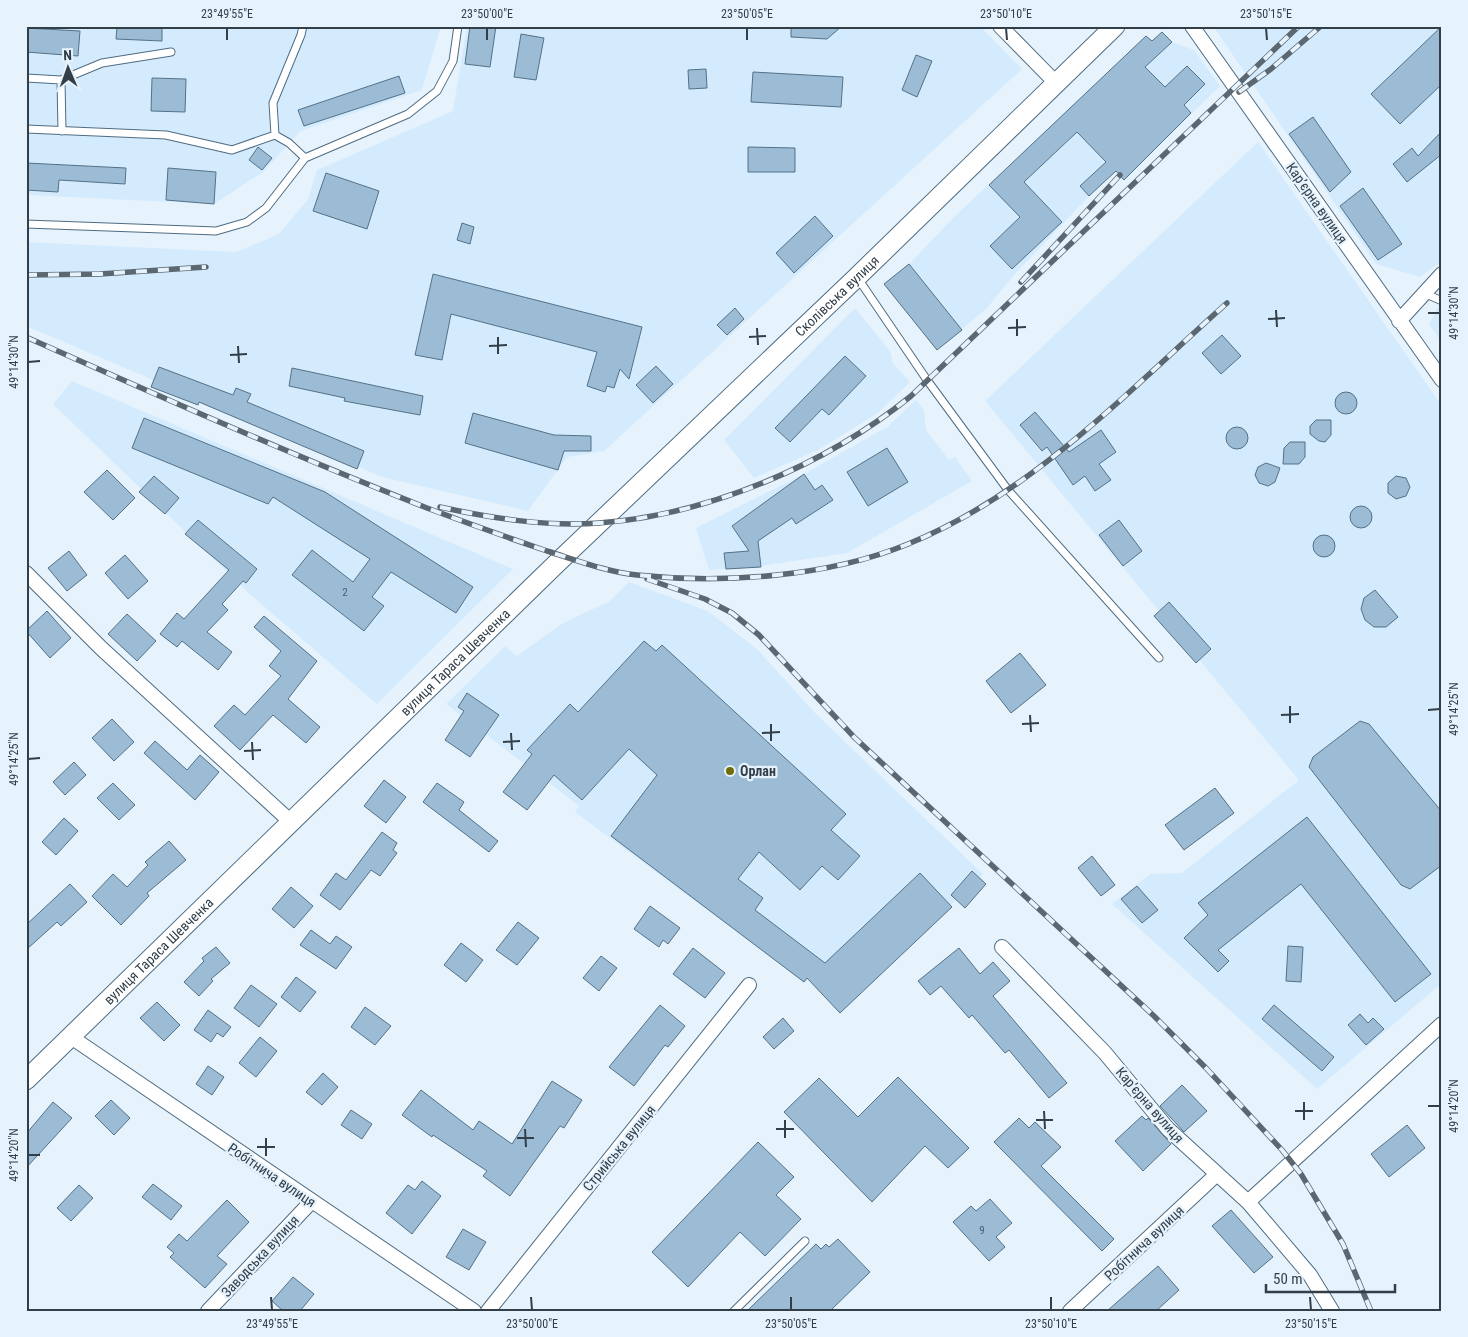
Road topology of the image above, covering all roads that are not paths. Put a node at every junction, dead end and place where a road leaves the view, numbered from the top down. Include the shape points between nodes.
1 (303, 26) edge
2 (458, 26) edge
3 (1000, 26) edge
4 (1115, 26) edge
5 (1192, 26) edge
6 (172, 52) dead end
7 (26, 78) edge
8 (61, 80) junction
9 (1057, 84) junction
10 (26, 129) edge
11 (62, 131) junction
12 (275, 135) junction
13 (305, 158) junction
14 (26, 224) edge
15 (1442, 274) edge
16 (857, 277) junction
17 (1424, 293) junction
18 (1442, 301) edge
19 (1399, 321) junction
20 (1442, 380) edge
21 (555, 565) joint
22 (26, 573) edge
23 (1159, 658) dead end
24 (291, 822) junction
25 (1002, 947) dead end
26 (750, 985) dead end
27 (1442, 1024) edge
28 (71, 1037) junction
29 (26, 1080) edge
30 (1217, 1174) junction
31 (311, 1202) junction
32 (1248, 1202) junction
33 (805, 1241) dead end
34 (208, 1311) edge
35 (474, 1311) edge
36 (488, 1311) edge
37 (734, 1311) edge
38 (1070, 1311) edge
39 (1332, 1311) edge

1 - 12 lane via 274,103
2 - 13 lane via 453,61 437,91 408,114
3 - 9 street
4 - 9 street, Сколівська вулиця
5 - 19 street, Карʼєрна вулиця
6 - 8 lane via 102,63
7 - 8 lane
8 - 11 lane
9 - 16 street, Сколівська вулиця
10 - 11 lane
11 - 12 lane via 166,135 232,150
12 - 13 lane via 290,143
13 - 14 lane via 266,208 247,222 216,232
15 - 17 street
16 - 21 street, Сколівська вулиця
16 - 23 lane via 1008,490
17 - 18 lane
17 - 19 street
19 - 20 street, Карʼєрна вулиця
21 - 24 street, вулиця Тараса Шевченка
22 - 24 street via 101,648
24 - 28 street, вулиця Тараса Шевченка
25 - 30 street, Карʼєрна вулиця via 1105,1053 1168,1129
26 - 36 street, Стрийська вулиця
27 - 32 street
28 - 29 street, вулиця Тараса Шевченка
28 - 31 street, Робітнича вулиця
30 - 32 street, Карʼєрна вулиця
30 - 38 street, Робітнича вулиця
31 - 34 street, Заводська вулиця
31 - 35 street, Робітнича вулиця
32 - 39 street, Карʼєрна вулиця via 1310,1275
33 - 37 lane

